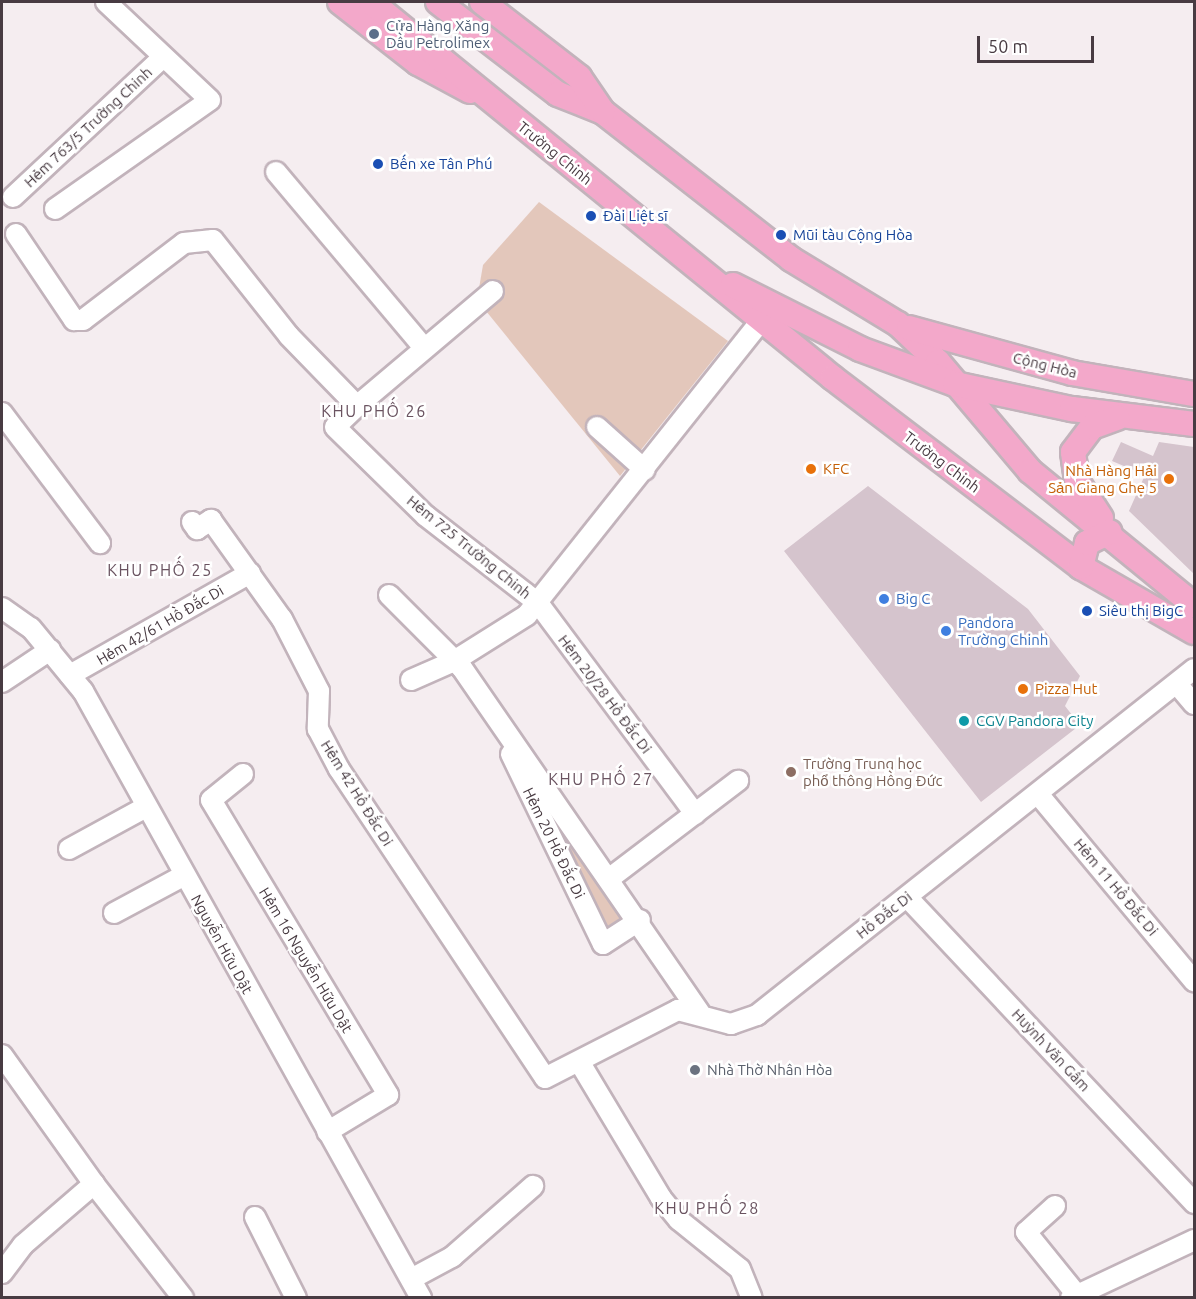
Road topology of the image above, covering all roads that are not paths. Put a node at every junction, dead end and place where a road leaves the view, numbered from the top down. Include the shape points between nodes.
1 (106, 2) edge
2 (340, 2) edge
3 (371, 2) edge
4 (438, 2) edge
5 (482, 2) edge
6 (163, 57) junction
7 (492, 99) junction
8 (603, 112) junction
9 (276, 172) dead end
10 (13, 197) dead end
11 (55, 209) dead end
12 (16, 234) dead end
13 (706, 271) junction
14 (493, 291) dead end
15 (760, 322) junction
16 (898, 324) junction
17 (964, 344) junction
18 (424, 348) junction
19 (883, 359) junction
20 (956, 384) junction
21 (1194, 394) edge
22 (357, 406) junction
23 (1194, 411) edge
24 (2, 413) edge
25 (1122, 417) junction
26 (1194, 424) edge
27 (597, 427) dead end
28 (645, 470) junction
29 (192, 522) dead end
30 (1110, 532) junction
31 (100, 543) dead end
32 (1081, 567) junction
33 (250, 573) junction
34 (389, 595) dead end
35 (538, 603) junction
36 (1194, 605) edge
37 (2, 608) edge
38 (1194, 632) edge
39 (50, 650) junction
40 (454, 661) junction
41 (1194, 669) edge
42 (70, 675) junction
43 (411, 680) dead end
44 (2, 682) edge
45 (1177, 684) junction
46 (486, 703) junction
47 (1194, 704) edge
48 (243, 774) dead end
49 (738, 781) dead end
50 (1038, 794) junction
51 (146, 807) junction
52 (695, 814) junction
53 (69, 849) dead end
54 (183, 876) junction
55 (610, 878) junction
56 (907, 897) junction
57 (114, 913) dead end
58 (640, 920) junction
59 (1194, 981) edge
60 (699, 1012) junction
61 (2, 1055) edge
62 (580, 1063) junction
63 (545, 1078) joint
64 (327, 1132) junction
65 (94, 1184) junction
66 (533, 1186) dead end
67 (1194, 1203) edge
68 (1055, 1206) dead end
69 (255, 1217) dead end
70 (1194, 1240) edge
71 (2, 1273) edge
72 (411, 1279) junction
73 (1074, 1296) edge
74 (183, 1298) edge
75 (296, 1298) edge
76 (422, 1298) edge
77 (752, 1298) edge

1 - 6 street, Hẻm 763/5 Trường Chinh
2 - 7 main road, Trường Chinh via 418,63
3 - 7 main road, Trường Chinh
4 - 8 main road via 558,94
5 - 8 main road via 579,77
6 - 10 street, Hẻm 763/5 Trường Chinh
6 - 11 street, Hẻm 763/5 Trường Chinh via 210,100
7 - 13 main road, Trường Chinh
8 - 16 main road via 781,252
9 - 18 street
12 - 22 street via 74,320 83,320 184,243 213,240 289,336
13 - 15 main road, Trường Chinh
13 - 19 main road, Trường Chinh
14 - 18 street
15 - 28 street, Hẻm 725 Trường Chinh
15 - 32 main road, Trường Chinh
16 - 17 main road, Cộng Hòa
16 - 19 main road
16 - 20 main road
17 - 20 main road
17 - 21 main road, Cộng Hòa via 1108,381
18 - 22 street
19 - 20 main road, Trường Chinh
20 - 25 main road
20 - 30 main road via 1030,471
22 - 35 street, Hẻm 725 Trường Chinh via 335,427 426,516
23 - 25 main road via 1148,404
24 - 31 street
25 - 26 main road
25 - 30 main road via 1092,427 1073,452 1077,481
27 - 28 street
28 - 35 street, Hẻm 725 Trường Chinh
29 - 33 street, Hẻm 42 Hồ Đắc Di via 197,529 211,520
30 - 32 main road via 1087,543
30 - 36 main road
32 - 38 main road, Trường Chinh
33 - 42 street, Hẻm 42/61 Hồ Đắc Di
33 - 63 street, Hẻm 42 Hồ Đắc Di via 302,654 319,691 318,729 339,769
34 - 40 street, Hẻm 20 Hồ Đắc Di
35 - 40 street, Hẻm 725 Trường Chinh
35 - 52 street, Hẻm 20/28 Hồ Đắc Di
37 - 39 street, Nguyễn Hữu Dật via 31,628
39 - 42 street, Nguyễn Hữu Dật
39 - 44 street
40 - 43 street, Hẻm 725 Trường Chinh
40 - 46 street, Hẻm 20 Hồ Đắc Di
41 - 45 street, Hồ Đắc Di
42 - 51 street, Nguyễn Hữu Dật
45 - 47 street
45 - 50 street, Hồ Đắc Di
46 - 55 street, Hẻm 20 Hồ Đắc Di
46 - 58 street, Hẻm 20 Hồ Đắc Di via 603,944
48 - 64 street, Hẻm 16 Nguyễn Hữu Dật via 211,800 388,1095
49 - 52 street
50 - 56 street, Hồ Đắc Di
50 - 59 street, Hẻm 11 Hồ Đắc Di
51 - 53 street
51 - 54 street, Nguyễn Hữu Dật
52 - 55 street
54 - 57 street
54 - 64 street, Nguyễn Hữu Dật
55 - 58 street, Hẻm 20 Hồ Đắc Di
56 - 60 street, Hồ Đắc Di via 750,1019 731,1024
56 - 67 street, Huỳnh Văn Gấm
58 - 60 street, Hẻm 20 Hồ Đắc Di
60 - 62 street, Hồ Đắc Di via 671,1013
61 - 65 street
62 - 63 street, Hồ Đắc Di
62 - 77 street via 661,1198 679,1220 738,1266
64 - 72 street, Nguyễn Hữu Dật
65 - 71 street via 23,1245
65 - 74 street
66 - 72 street via 452,1257
68 - 73 street via 1026,1232
69 - 75 street
70 - 73 street
72 - 76 street, Nguyễn Hữu Dật

